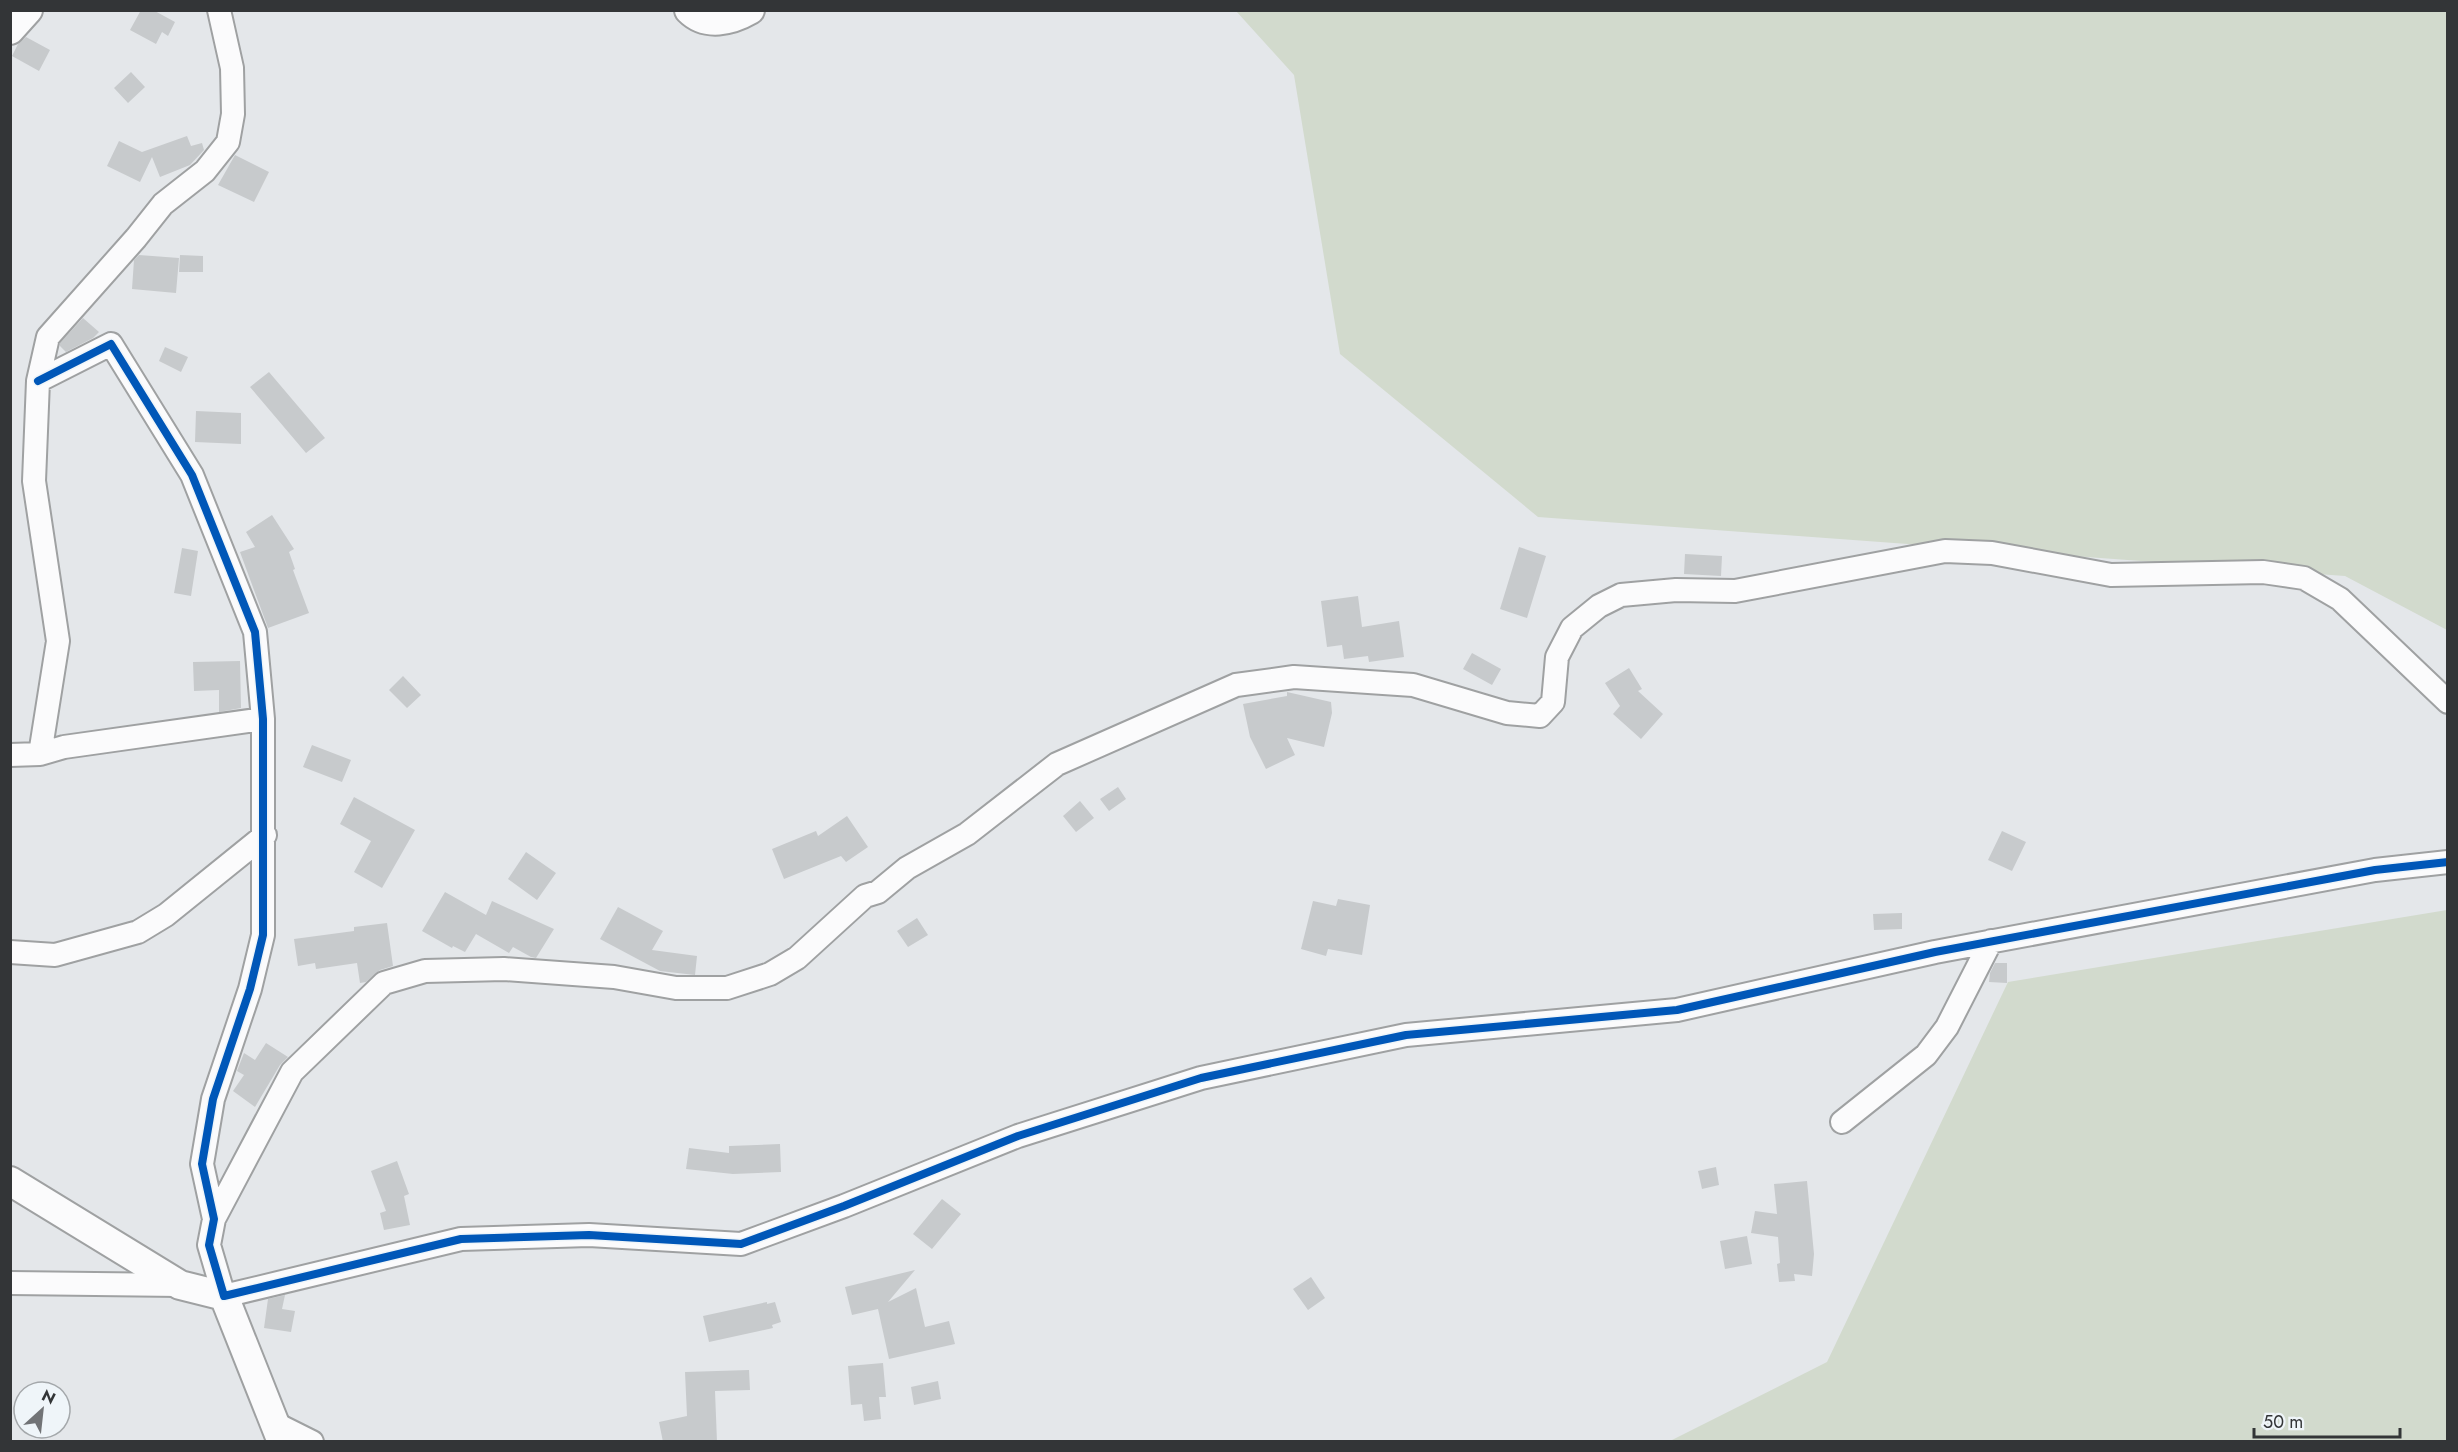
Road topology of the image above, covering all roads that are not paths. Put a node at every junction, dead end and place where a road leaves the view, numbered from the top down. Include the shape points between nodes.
1 (28, 10) edge
2 (219, 10) edge
3 (688, 10) edge
4 (750, 10) edge
5 (10, 30) edge
6 (38, 381) junction
7 (2448, 702) edge
8 (263, 719) junction
9 (40, 754) junction
10 (10, 755) edge
11 (265, 835) junction
12 (2448, 862) edge
13 (1991, 941) junction
14 (10, 952) edge
15 (1842, 1122) dead end
16 (10, 1181) edge
17 (214, 1219) junction
18 (10, 1283) edge
19 (180, 1285) junction
20 (224, 1296) junction
21 (283, 1442) edge
22 (312, 1442) edge

1 - 5 street
2 - 6 street via 232,68 233,114 228,142 205,171 163,204 48,337
3 - 4 street via 696,18 719,22
6 - 8 street via 111,344 192,475 255,632
6 - 9 street via 34,481 58,641
7 - 17 street via 2340,599 2304,578 2263,572 2111,575 1992,553 1946,551 1735,591 1676,590 1622,595 1599,606 1572,627 1557,657 1553,702 1540,716 1507,713 1413,685 1294,677 1236,685 1057,764 967,834 907,868 878,892 865,896 797,958 770,974 727,988 676,988 614,977 504,969 425,971 384,983 292,1071
8 - 9 street via 64,747
8 - 11 street
9 - 10 street
11 - 14 street via 166,915 138,932 55,955
11 - 17 street via 263,935 250,989 213,1100 202,1164
12 - 13 street via 2374,870
13 - 15 street via 1947,1027 1926,1055
13 - 20 street via 1677,1010 1406,1035 1201,1078 1018,1136 741,1244 589,1235 461,1239
16 - 19 street
17 - 20 street via 209,1245
18 - 19 street
19 - 20 street
20 - 21 street
21 - 22 street via 280,1426

